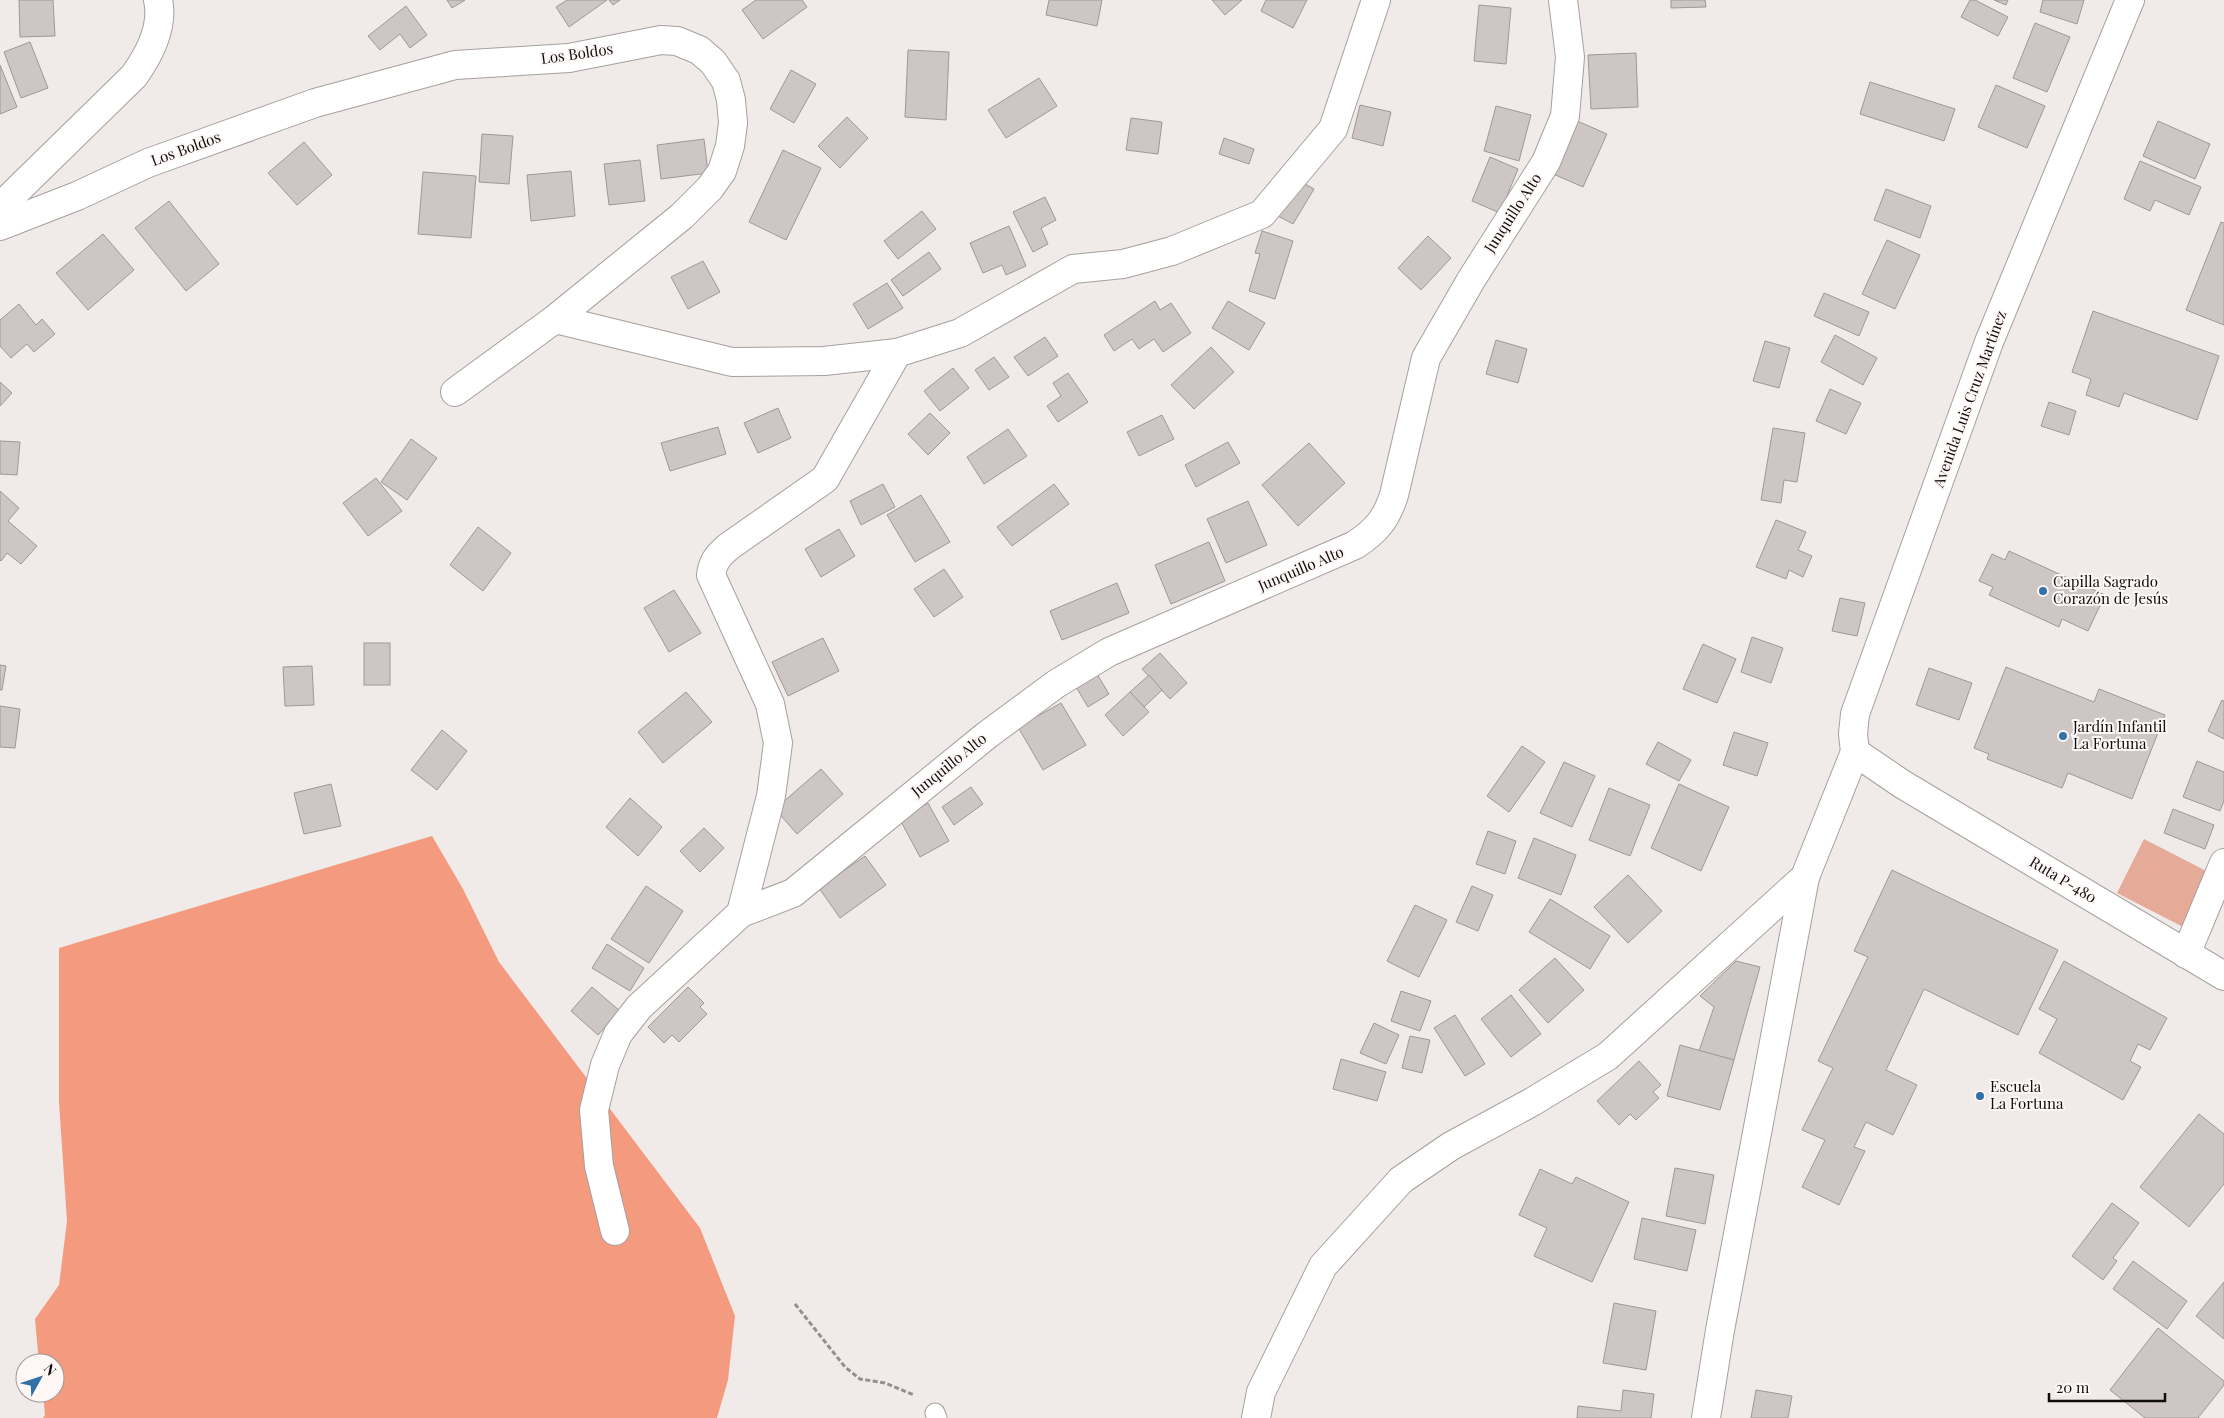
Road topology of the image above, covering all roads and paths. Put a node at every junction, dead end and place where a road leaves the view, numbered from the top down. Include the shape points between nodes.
1 (1376, 0) edge
2 (1562, 0) edge
3 (2130, 0) edge
4 (162, 1) edge
5 (0, 207) edge
6 (0, 226) edge
7 (555, 318) junction
8 (897, 353) junction
9 (455, 392) dead end
10 (1855, 752) junction
11 (2224, 863) edge
12 (1805, 877) junction
13 (741, 912) junction
14 (2186, 954) junction
15 (2224, 976) edge
16 (615, 1230) dead end
17 (795, 1304) dead end
18 (936, 1416) edge
19 (1256, 1418) edge
20 (1706, 1418) edge

1 - 8 street via 1333,130 1262,214 1172,252 1123,264 1073,269 960,333
2 - 13 street, Junquillo Alto via 1570,57 1565,116 1546,162 1426,358 1394,495 1382,523 1355,545 1156,630 1086,665 987,735 793,893
3 - 10 street, Avenida Luis Cruz Martínez via 1990,342 1855,714
4 - 5 street via 154,42 134,76
6 - 7 street, Los Boldos via 77,196 148,163 315,103 455,65 569,58 661,40 677,41 699,50 713,62 726,81 731,100 733,123 722,172 682,216
7 - 8 street via 732,362 824,361
7 - 9 street, Los Boldos
8 - 13 street via 825,479 728,547 712,565 711,575 770,704 778,743 771,796
10 - 12 street
10 - 14 street, Ruta P-480 via 1902,784
11 - 14 street
12 - 19 street via 1608,1056 1451,1146 1401,1180 1323,1266 1261,1392
12 - 20 street
13 - 16 street, Junquillo Alto via 639,1007 618,1034 605,1065 594,1110 599,1166
14 - 15 street, Ruta P-480
17 - 18 path via 845,1367 860,1379 885,1383 917,1397

